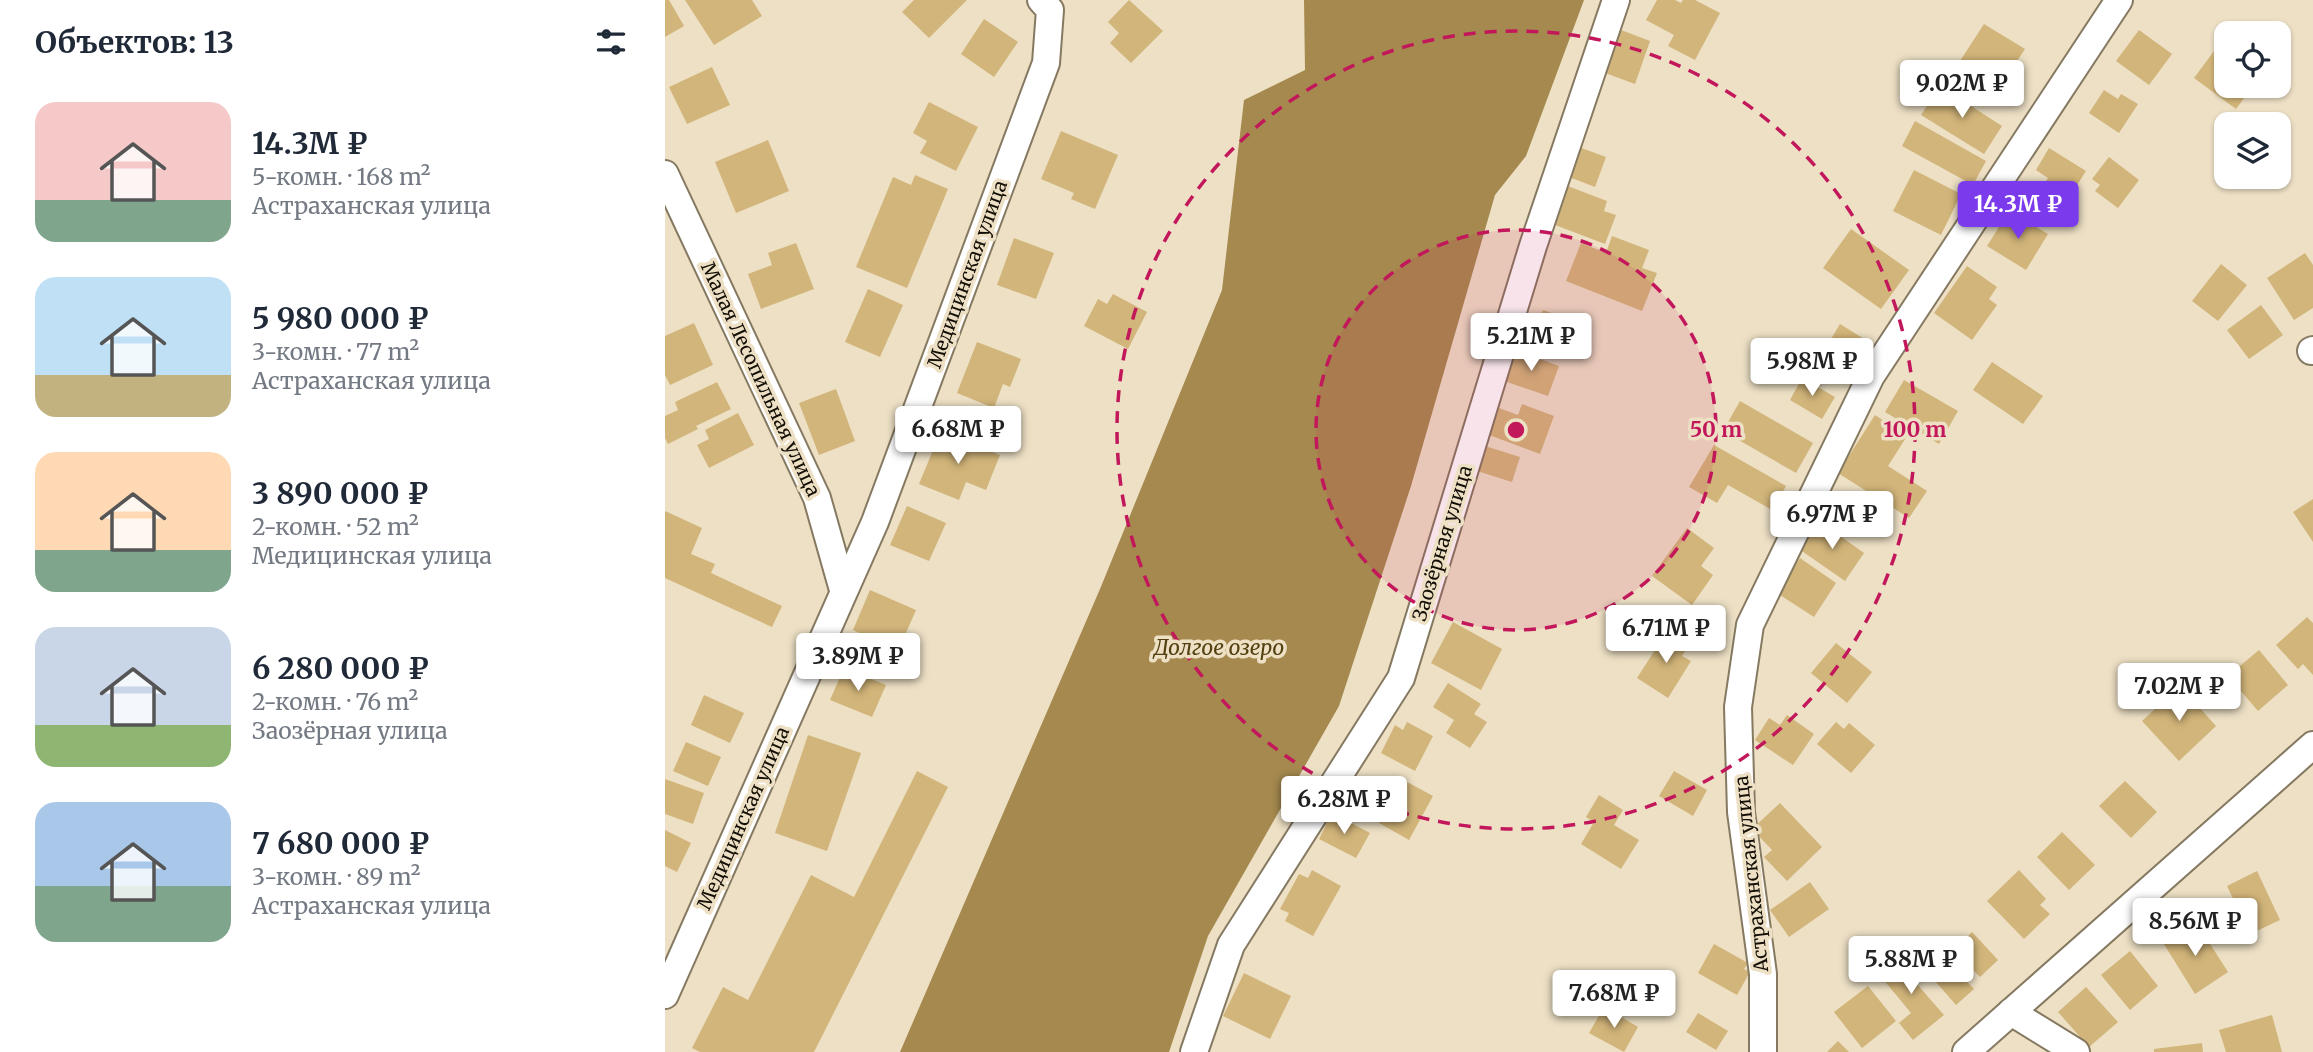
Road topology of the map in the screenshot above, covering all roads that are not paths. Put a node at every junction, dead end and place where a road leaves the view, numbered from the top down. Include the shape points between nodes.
1 (1616, 0) edge
2 (2119, 0) edge
3 (1046, 5) edge
4 (665, 174) edge
5 (843, 590) junction
6 (2313, 745) edge
7 (665, 995) edge
8 (2011, 1012) junction
9 (1194, 1052) edge
10 (1763, 1052) edge
11 (1966, 1052) edge
12 (2076, 1052) edge

1 - 9 street, Заозёрная улица via 1533,246 1401,678 1231,945
2 - 10 street, Астраханская улица via 1871,376 1751,625 1738,706 1741,812 1763,974
3 - 5 street, Медицинская улица via 1046,63 875,522
4 - 5 street, Малая Лесопильная улица via 817,498
5 - 7 street, Медицинская улица
6 - 8 street
8 - 11 street
8 - 12 street

